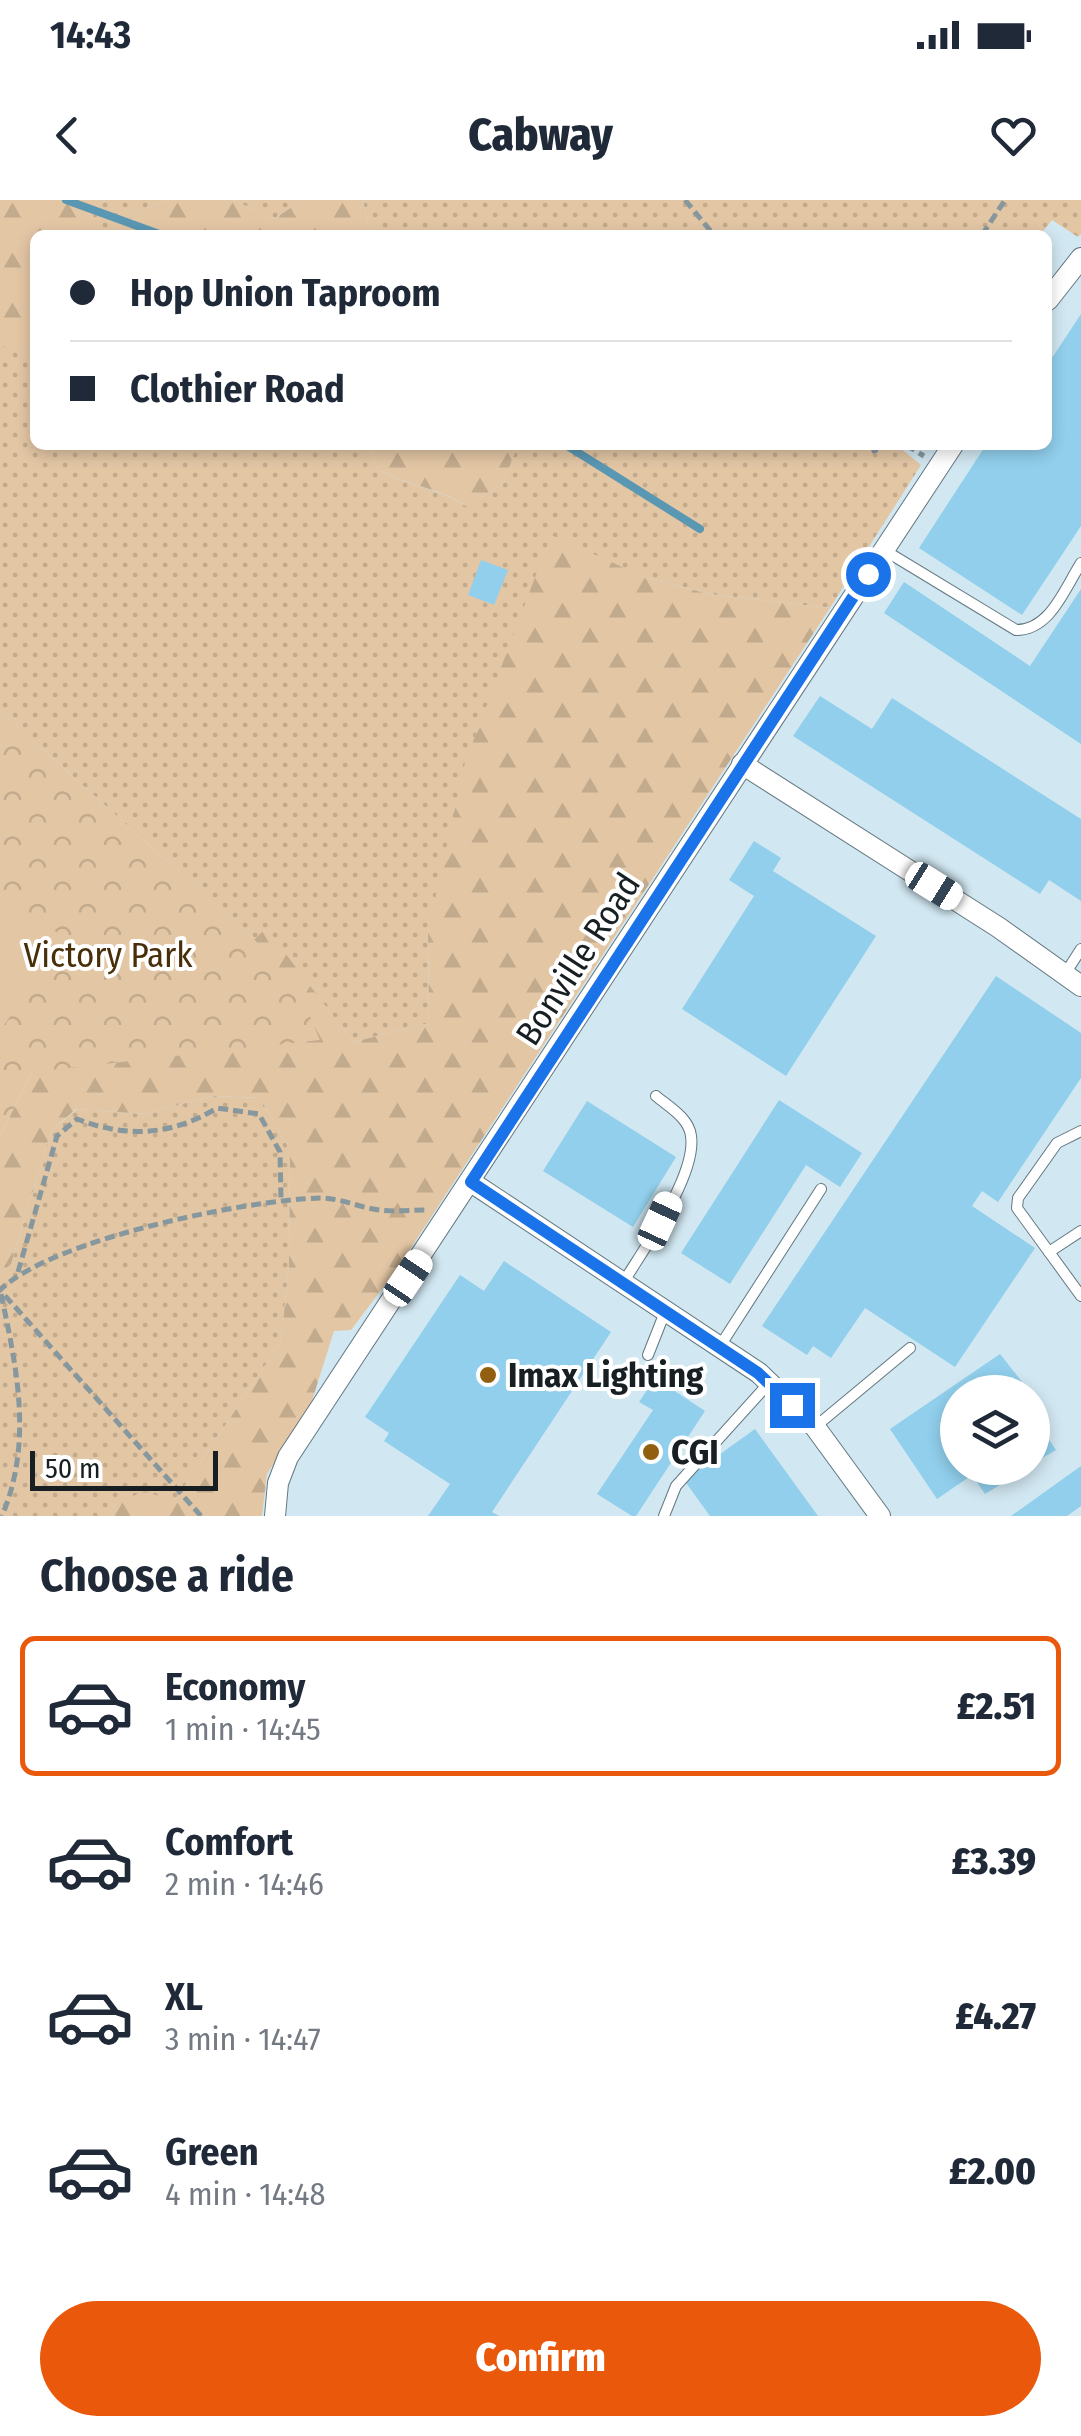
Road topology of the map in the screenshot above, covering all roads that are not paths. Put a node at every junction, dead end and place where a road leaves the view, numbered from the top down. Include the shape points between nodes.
1 (1081, 258) edge
2 (1052, 295) edge
3 (950, 450) edge
4 (884, 550) junction
5 (1081, 563) edge
6 (742, 764) junction
7 (1081, 949) edge
8 (1073, 980) edge
9 (656, 1096) dead end
10 (1081, 1130) edge
11 (471, 1182) junction
12 (821, 1189) dead end
13 (1081, 1231) edge
14 (1049, 1252) junction
15 (623, 1283) junction
16 (1081, 1296) edge
17 (665, 1311) junction
18 (720, 1347) junction
19 (910, 1348) dead end
20 (648, 1356) dead end
21 (769, 1383) junction
22 (815, 1426) junction
23 (275, 1516) edge
24 (664, 1516) edge
25 (880, 1516) edge

1 - 2 street
3 - 4 street, Bonville Road
4 - 5 lane via 1016,630 1032,630 1045,620
4 - 6 street, Bonville Road
6 - 8 street
6 - 11 street, Bonville Road
7 - 8 lane
9 - 15 lane via 683,1119 690,1150 660,1221
10 - 14 lane via 1057,1144 1018,1198
11 - 15 street
11 - 23 street, Bonville Road via 288,1457
12 - 18 lane
13 - 14 lane
14 - 16 lane
15 - 17 street
17 - 18 street
17 - 20 lane
18 - 21 street
19 - 22 lane
21 - 22 street
21 - 24 lane via 676,1486
22 - 25 street

